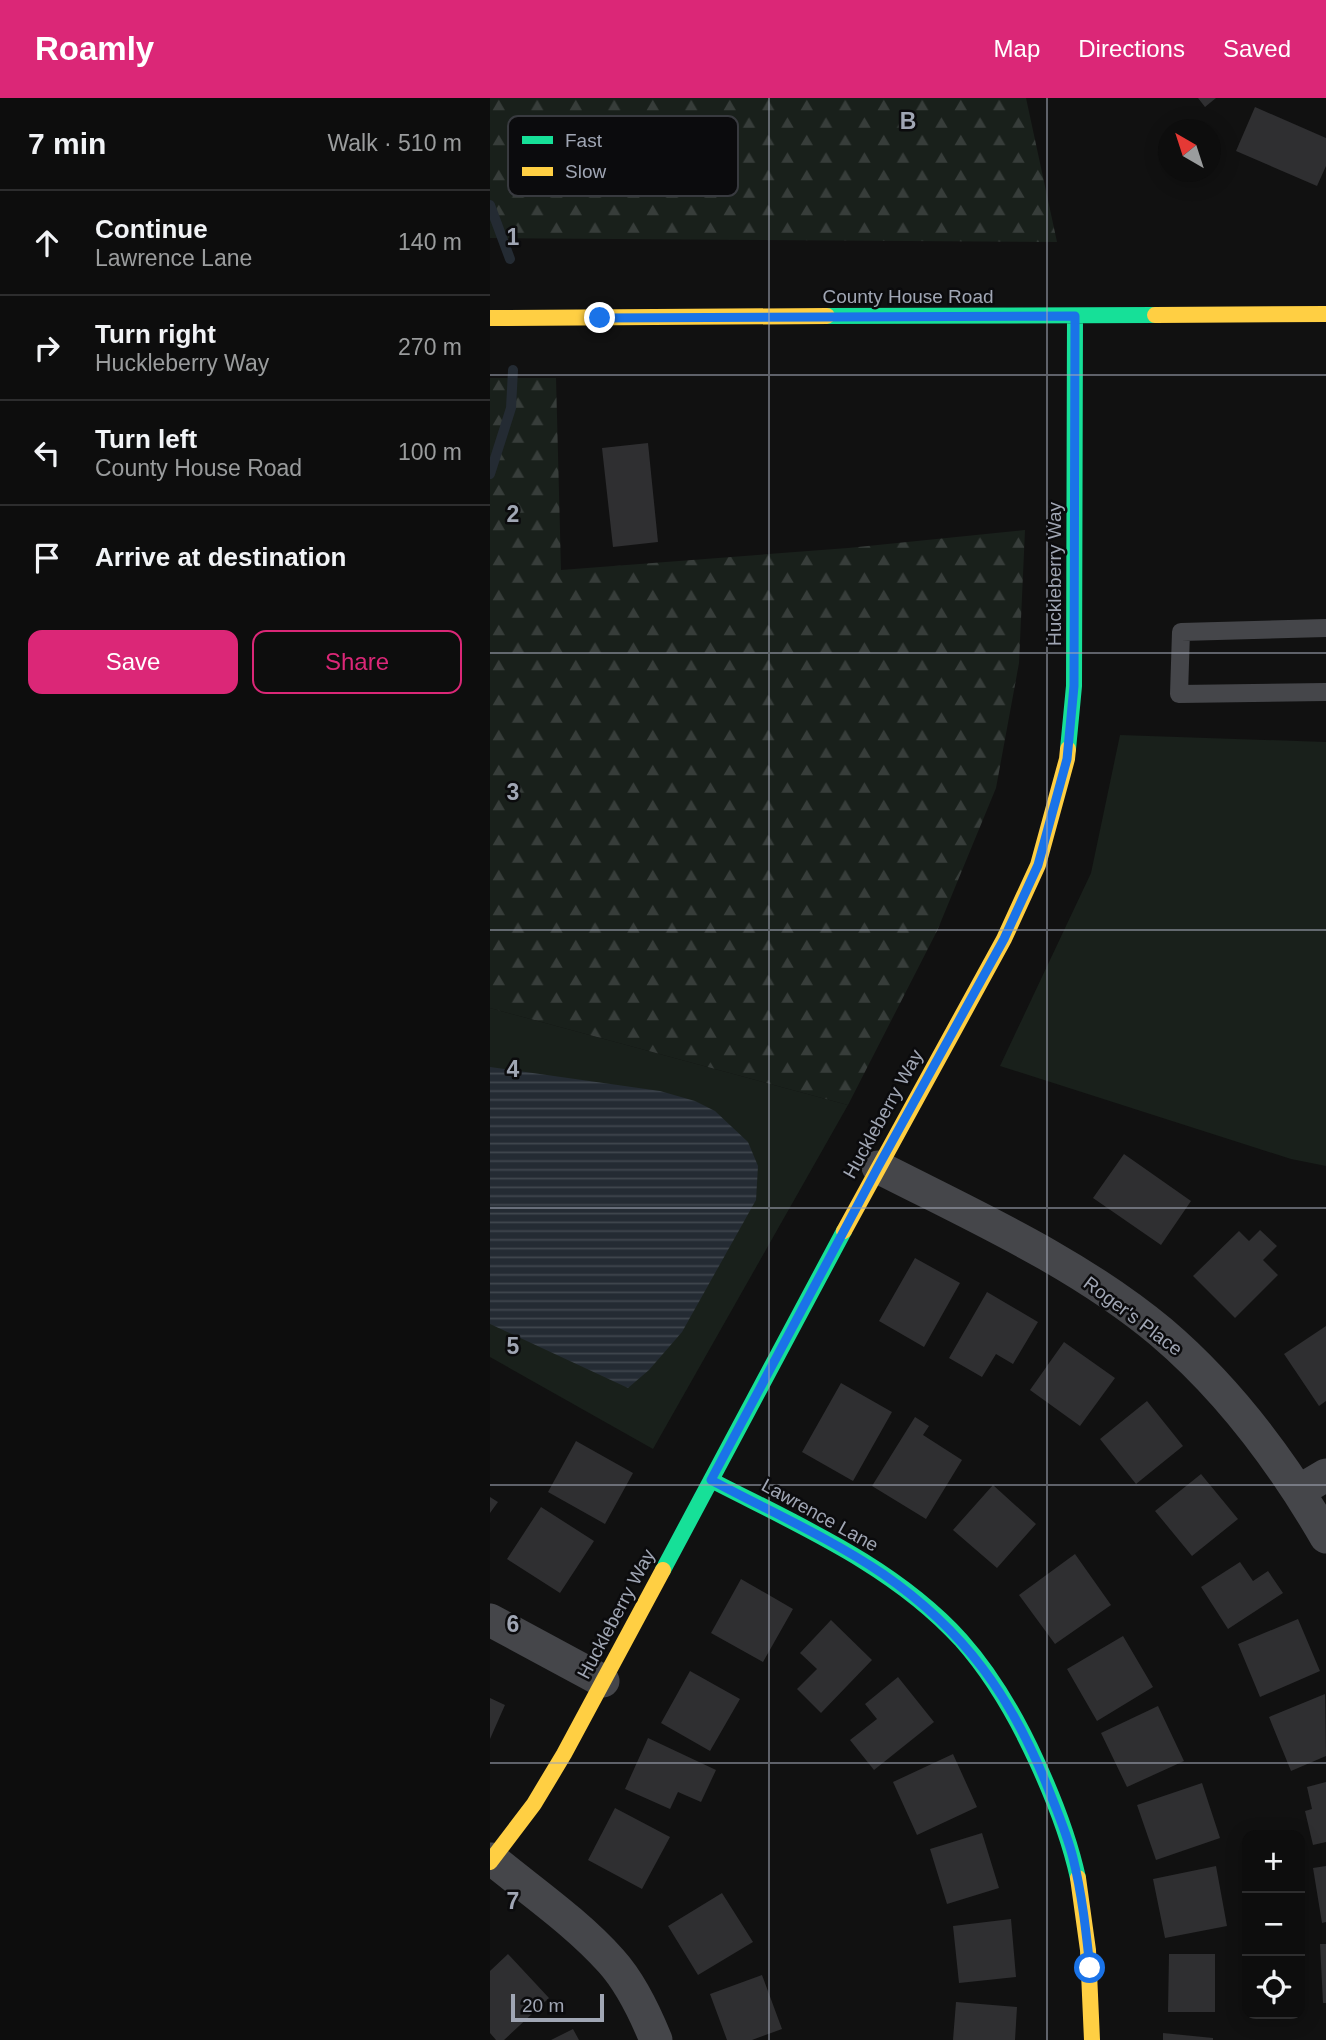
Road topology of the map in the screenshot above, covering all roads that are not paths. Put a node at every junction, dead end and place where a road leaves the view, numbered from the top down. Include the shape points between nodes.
1 (1326, 314) edge
2 (1075, 316) junction
3 (490, 318) edge
4 (1326, 628) edge
5 (1326, 692) edge
6 (878, 1167) junction
7 (711, 1480) junction
8 (1313, 1483) edge
9 (1326, 1537) edge
10 (490, 1619) edge
11 (603, 1681) junction
12 (491, 1860) edge
13 (656, 2040) edge
14 (1092, 2040) edge

1 - 2 street, County House Road
2 - 3 street, County House Road
2 - 6 street, Huckleberry Way via 1075,638 1067,759 1038,865 1022,902
4 - 5 lane via 1181,632 1179,694
6 - 7 street, Huckleberry Way
6 - 8 street, Roger's Place via 1062,1264 1135,1312 1223,1394 1262,1439
7 - 11 street, Huckleberry Way
7 - 14 street, Lawrence Lane via 891,1580 941,1619 983,1667 1035,1755 1073,1857 1087,1942
8 - 9 street, Roger's Place
10 - 11 street
11 - 12 street, Huckleberry Way via 534,1804
12 - 13 street via 613,1963

